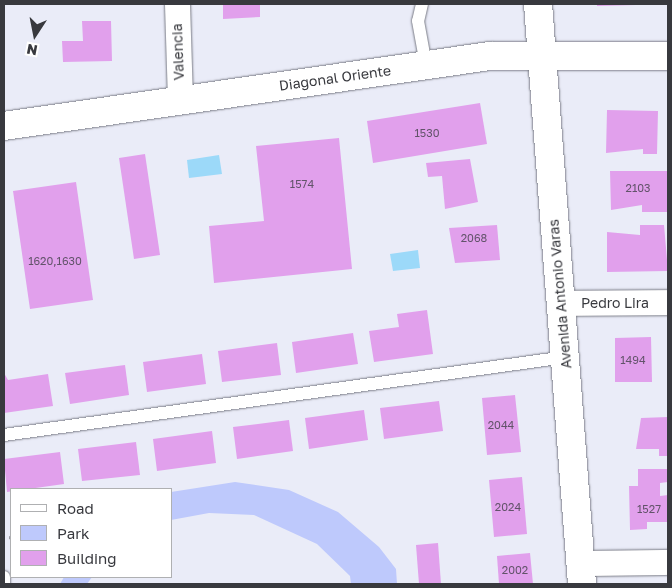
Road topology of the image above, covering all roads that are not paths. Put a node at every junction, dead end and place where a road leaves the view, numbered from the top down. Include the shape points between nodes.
1 (177, 4) edge
2 (422, 4) edge
3 (538, 4) edge
4 (542, 54) junction
5 (668, 56) edge
6 (426, 65) junction
7 (180, 101) junction
8 (4, 126) edge
9 (668, 302) edge
10 (561, 303) junction
11 (566, 357) junction
12 (4, 435) edge
13 (668, 562) edge
14 (582, 574) edge
15 (4, 577) edge
16 (4, 584) edge

1 - 7 street, Valencia
2 - 6 lane via 418,21
3 - 4 main road, Avenida Antonio Varas
4 - 5 main road, Diagonal Oriente
4 - 6 main road, Diagonal Oriente
4 - 10 main road, Avenida Antonio Varas
6 - 7 main road, Diagonal Oriente
7 - 8 main road, Diagonal Oriente
9 - 10 street, Pedro Lira
10 - 11 main road, Avenida Antonio Varas
11 - 12 lane
11 - 14 main road, Avenida Antonio Varas
13 - 14 street
15 - 16 lane

